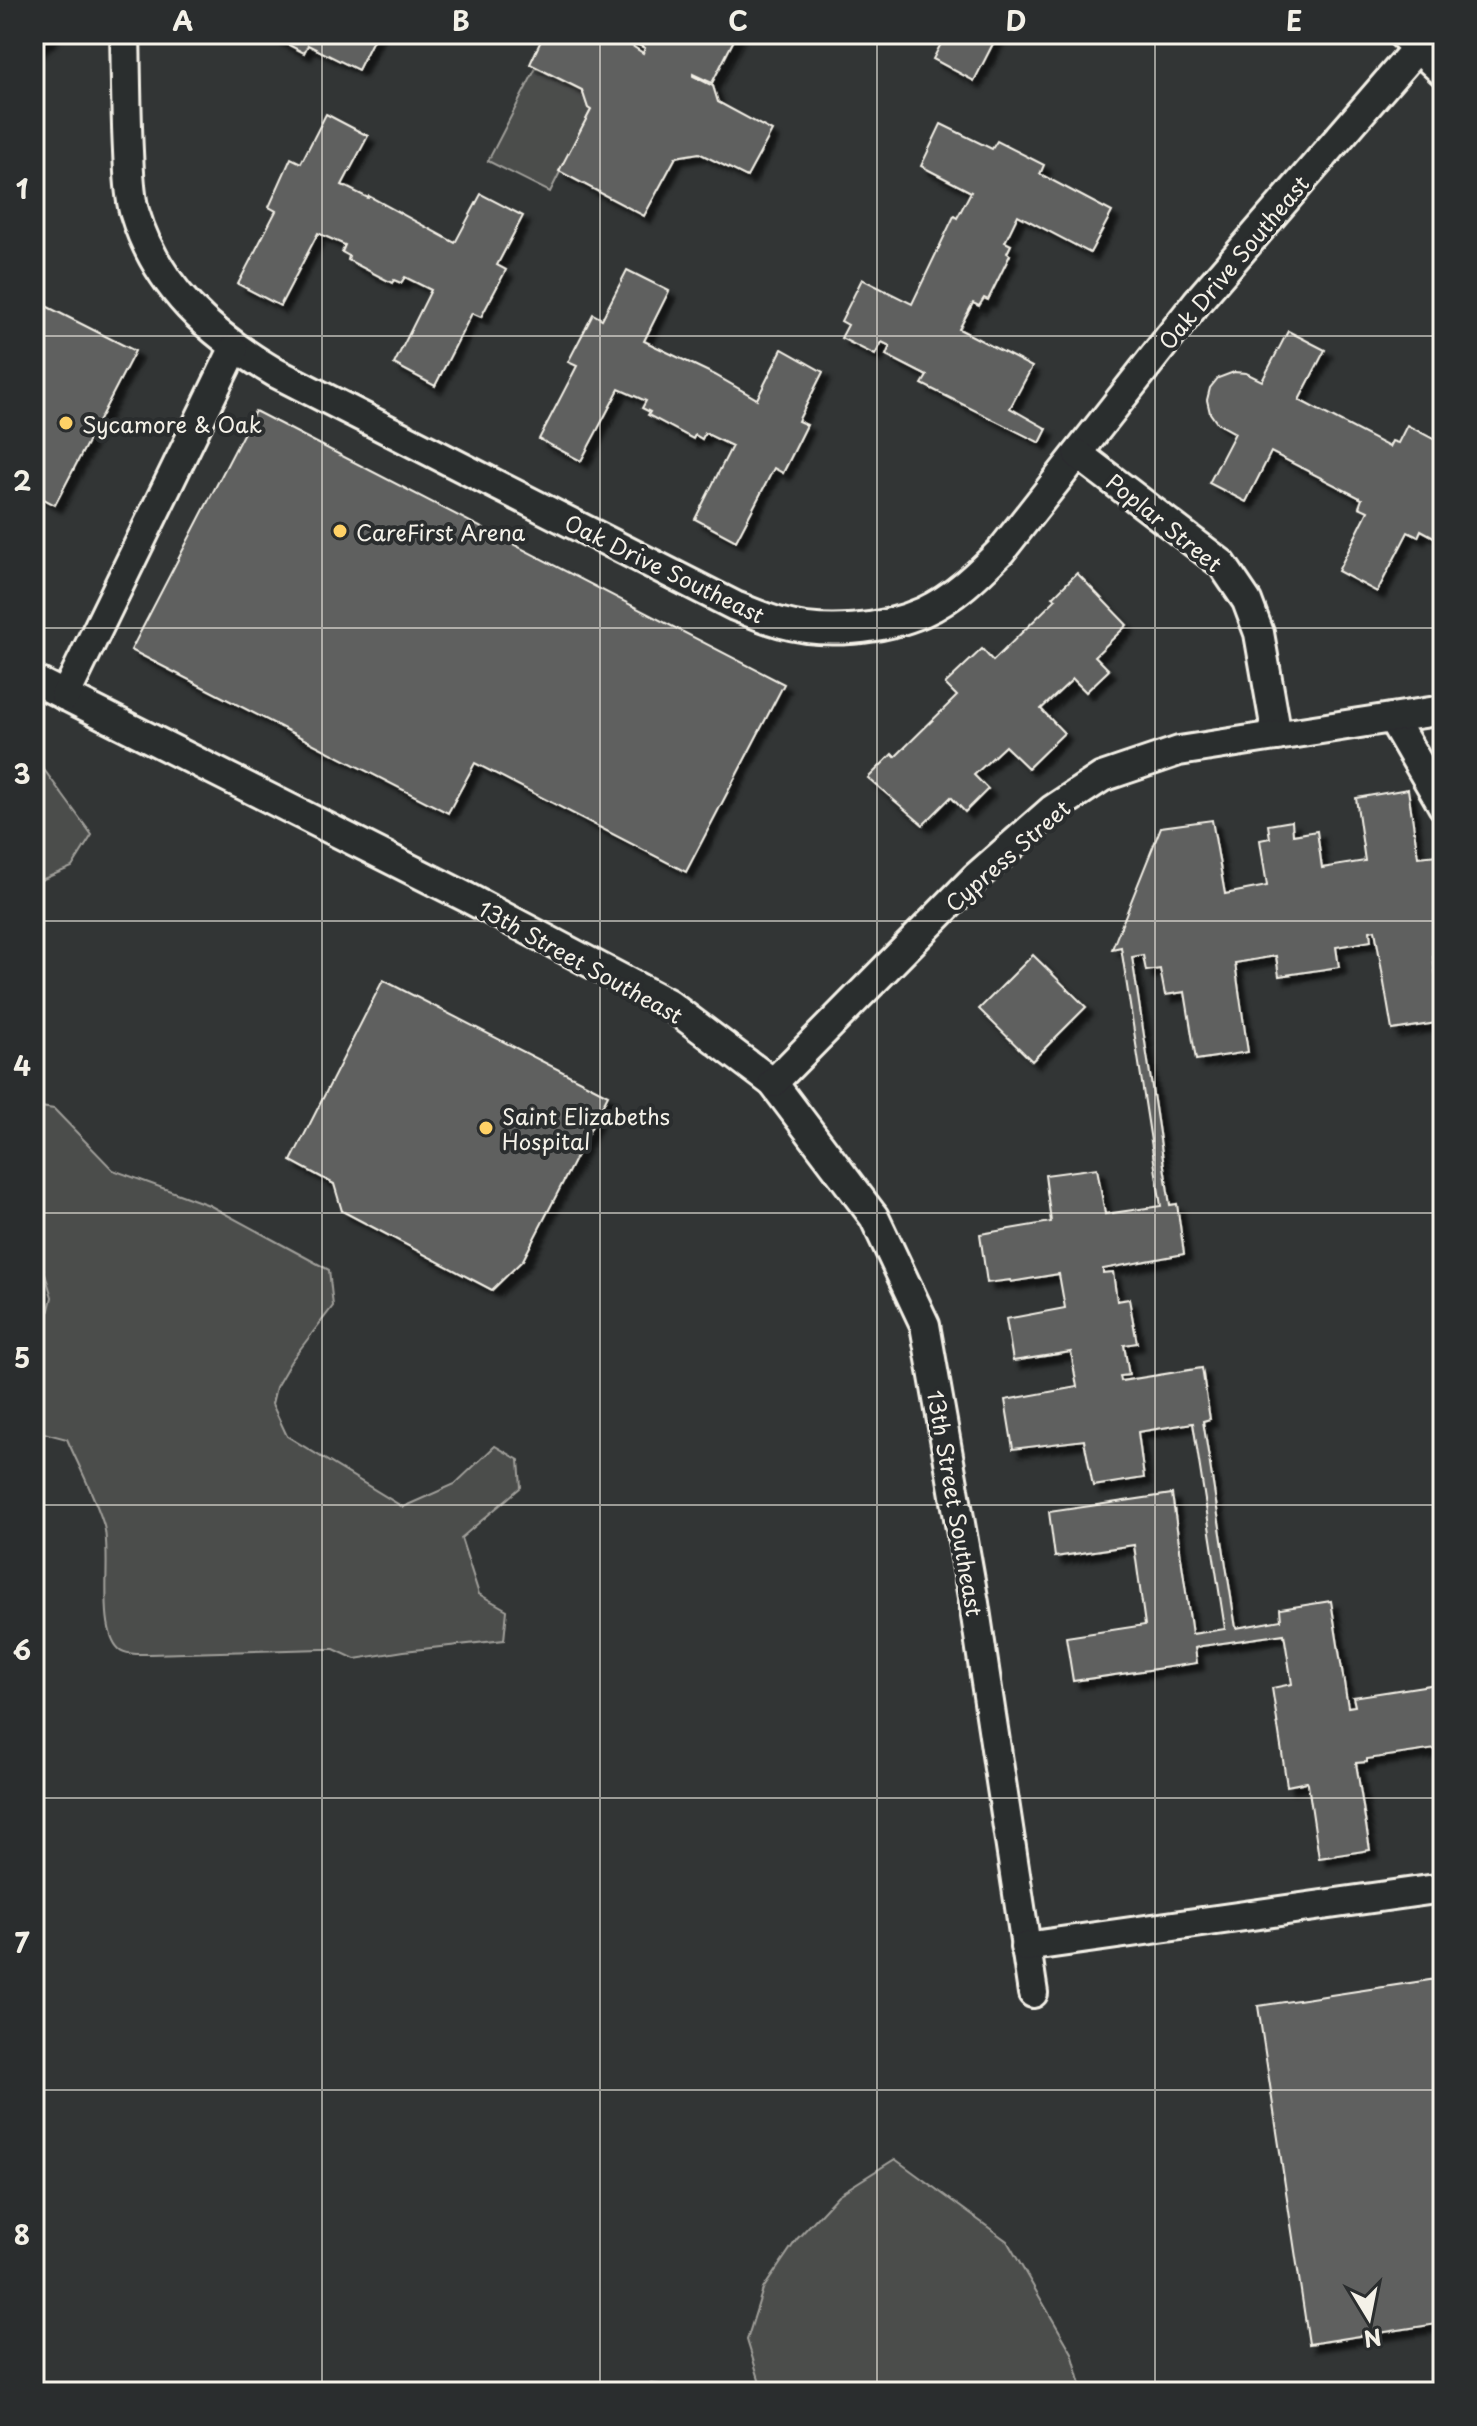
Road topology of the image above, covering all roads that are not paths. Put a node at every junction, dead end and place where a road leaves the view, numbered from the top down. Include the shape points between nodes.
1 (125, 34) edge
2 (1416, 38) edge
3 (1443, 72) edge
4 (234, 349) junction
5 (1078, 454) junction
6 (34, 680) edge
7 (65, 696) junction
8 (1443, 710) edge
9 (1392, 718) junction
10 (1277, 736) junction
11 (1443, 806) edge
12 (773, 1083) junction
13 (1443, 1888) edge
14 (1025, 1947) junction
15 (1033, 1993) dead end

1 - 4 street, Oak Drive Southeast via 134,210 145,242 165,279
2 - 3 street
2 - 5 street, Oak Drive Southeast
4 - 5 street, Oak Drive Southeast via 735,606 784,624 826,631 870,627 923,612 966,585 1001,551
4 - 7 street
5 - 10 street, Poplar Street via 1222,564 1247,601 1259,633
6 - 7 street, 13th Street Southeast
7 - 12 street, 13th Street Southeast via 667,1003
8 - 9 street, Cypress Street
9 - 10 street, Cypress Street
9 - 11 street
10 - 12 street, Cypress Street via 1179,751 1102,777 1052,810 976,877
12 - 14 street, 13th Street Southeast via 874,1217 925,1325 974,1603
13 - 14 street
14 - 15 street, 13th Street Southeast

